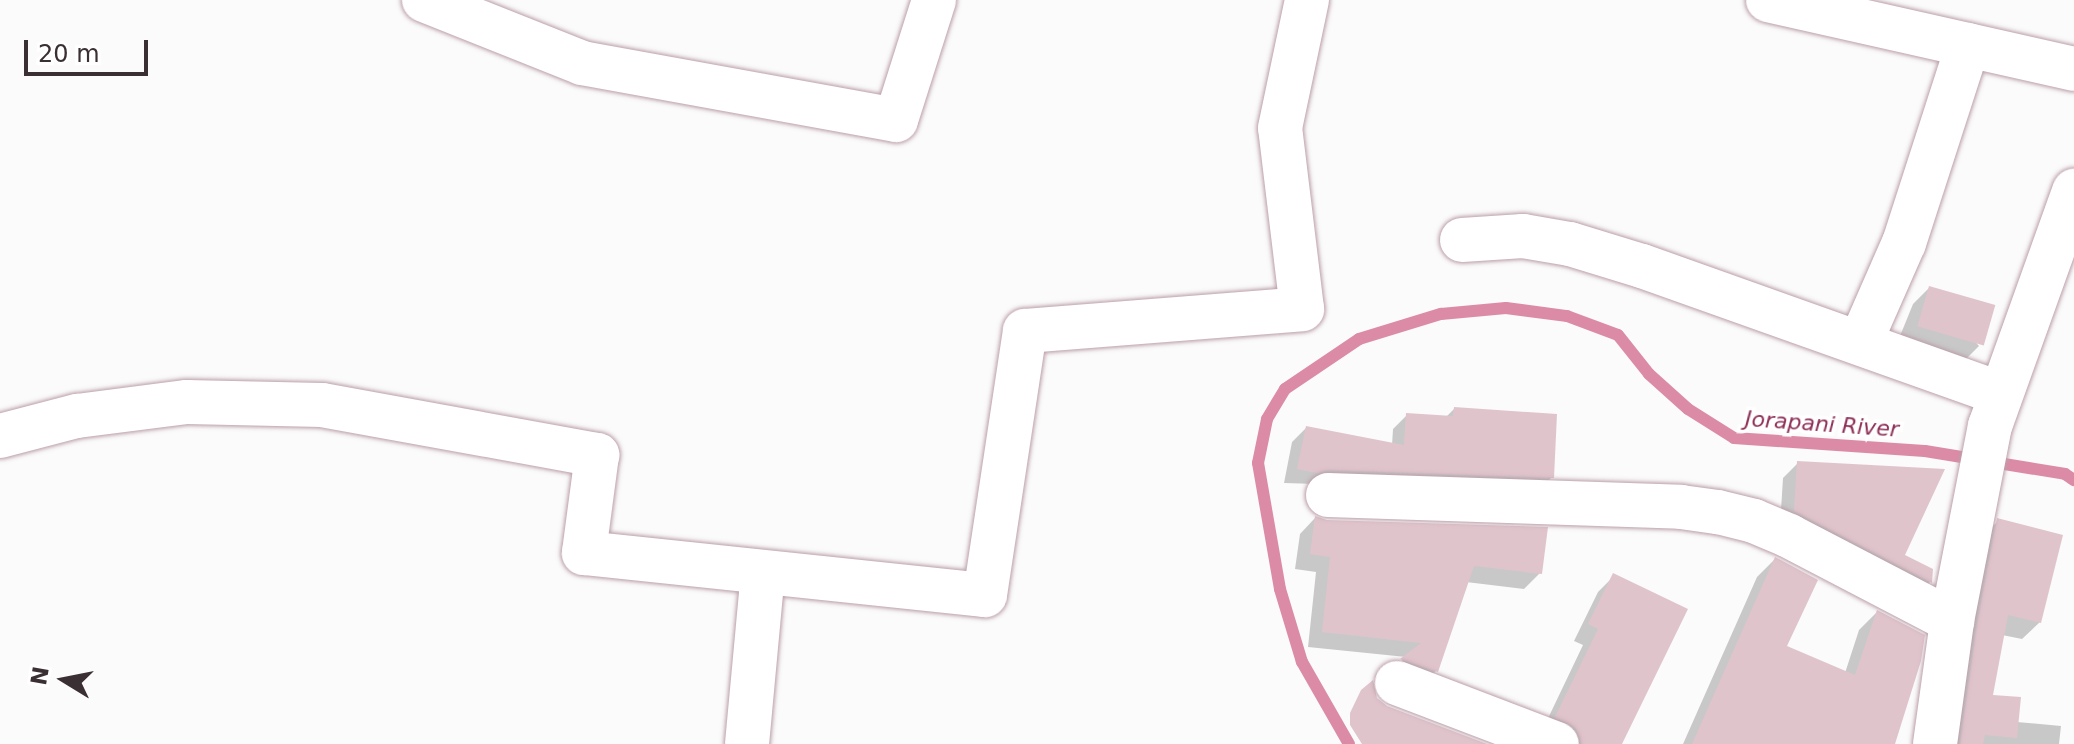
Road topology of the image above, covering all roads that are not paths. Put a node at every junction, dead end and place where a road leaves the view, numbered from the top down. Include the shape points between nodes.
1 (424, 0) edge
2 (934, 0) edge
3 (1307, 0) edge
4 (1768, 0) edge
5 (1968, 45) junction
6 (2074, 69) edge
7 (2074, 191) edge
8 (1462, 240) dead end
9 (1860, 343) junction
10 (1994, 410) junction
11 (0, 436) edge
12 (1328, 495) dead end
13 (763, 573) junction
14 (1952, 621) junction
15 (1397, 683) dead end
16 (747, 744) edge
17 (1557, 744) edge
18 (1935, 744) edge

1 - 2 street via 582,63 896,120
3 - 13 street via 1280,128 1302,309 1025,331 985,595
4 - 5 street
5 - 6 street
5 - 9 street via 1904,243
7 - 10 street
8 - 9 street via 1523,236 1570,244
9 - 10 street
10 - 14 street
11 - 13 street via 77,416 187,402 322,405 597,455 584,553
12 - 14 street via 1718,512 1789,536
13 - 16 street
14 - 18 street
15 - 17 street

